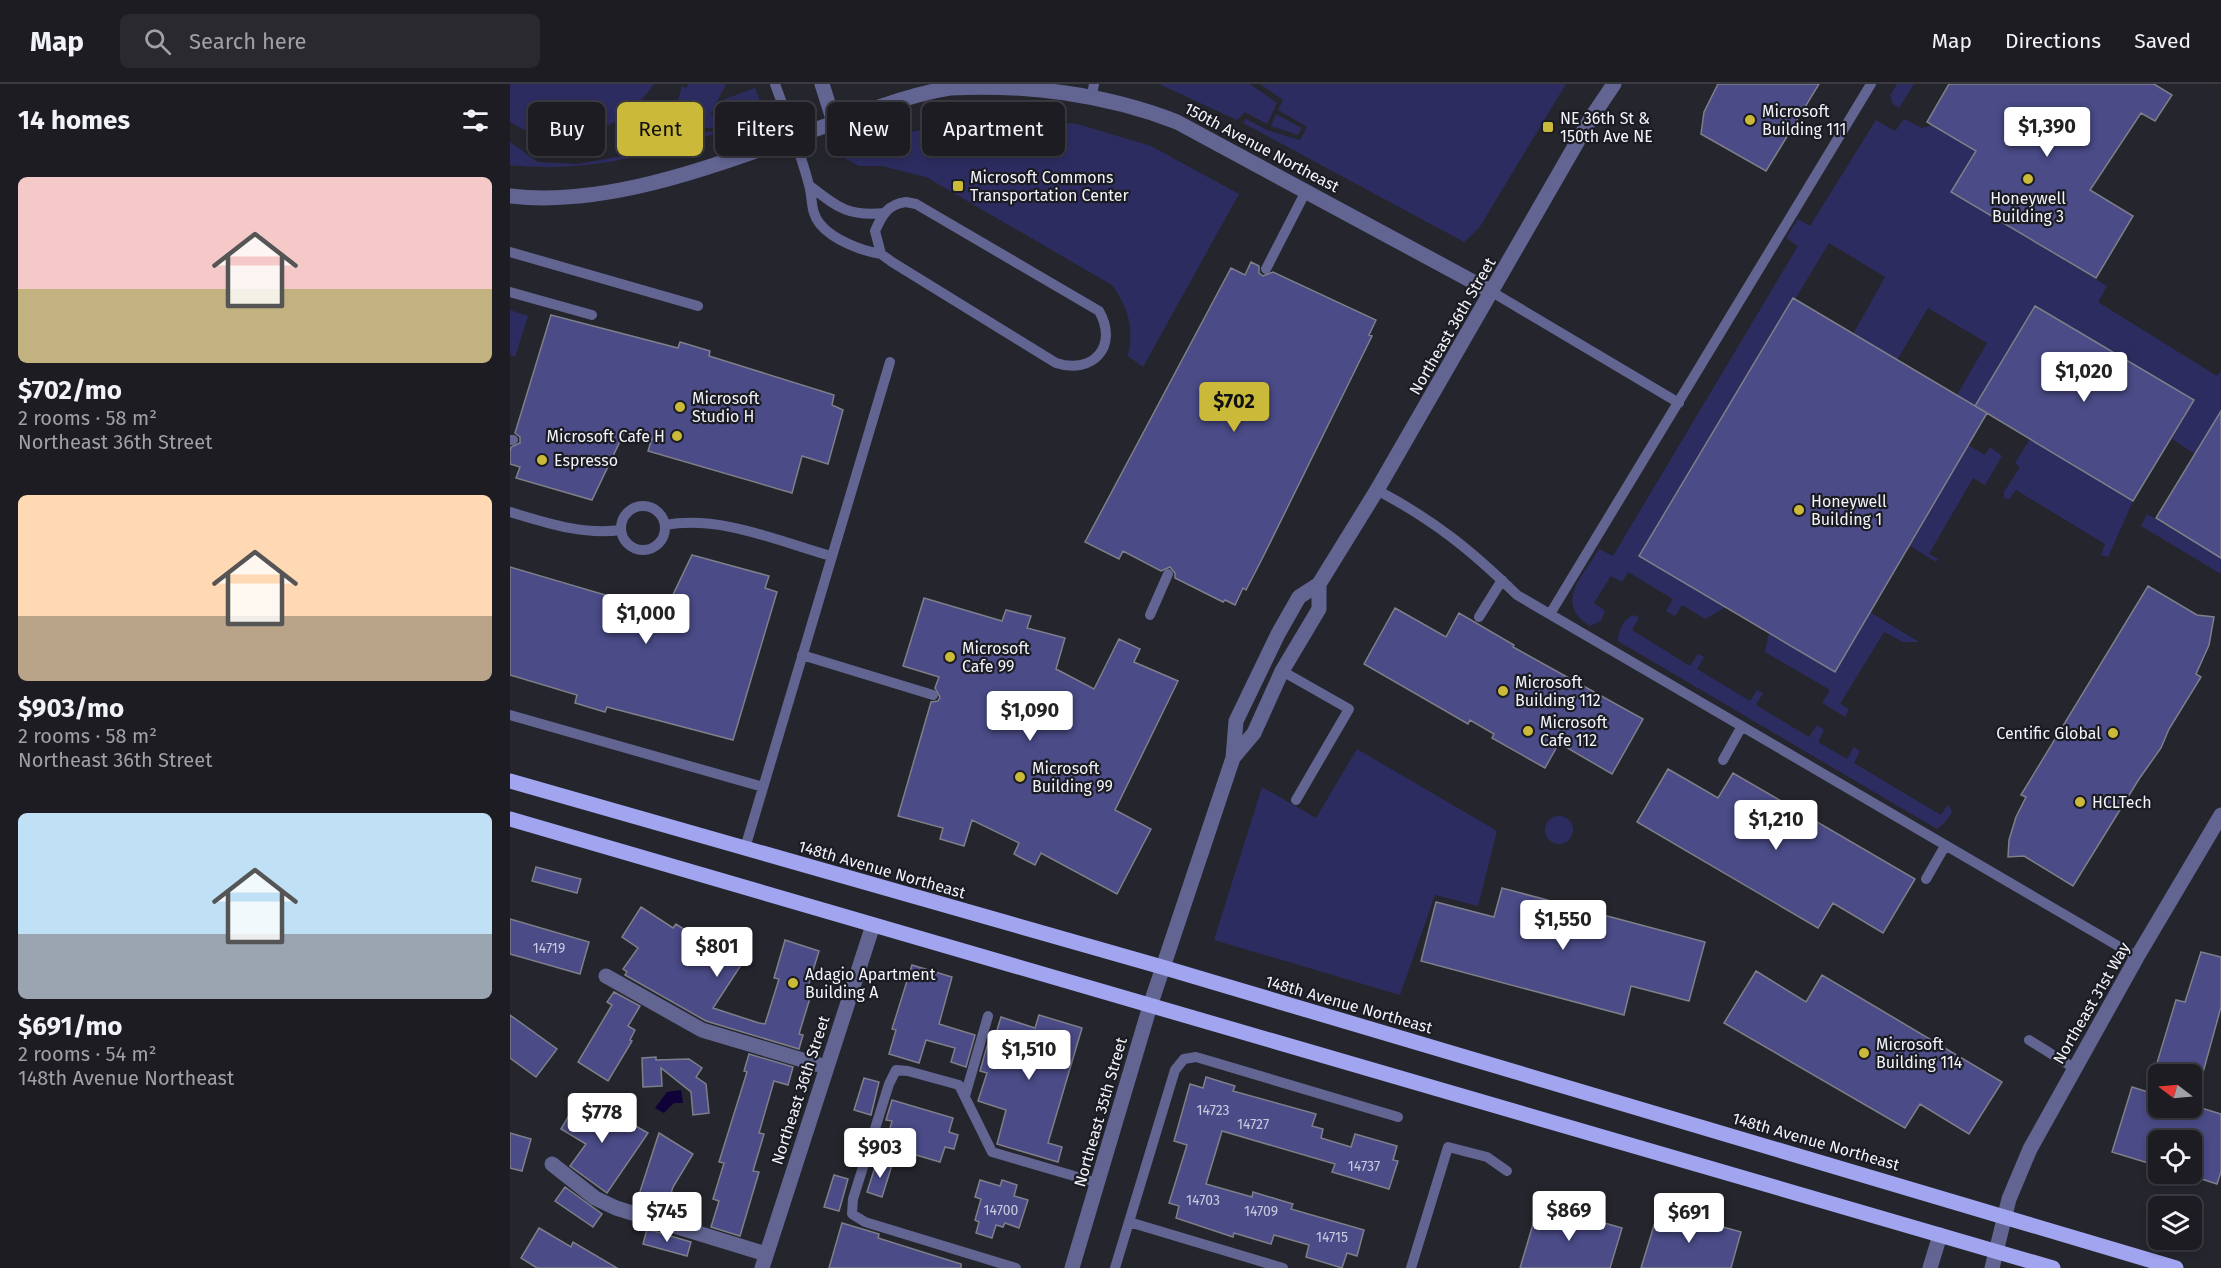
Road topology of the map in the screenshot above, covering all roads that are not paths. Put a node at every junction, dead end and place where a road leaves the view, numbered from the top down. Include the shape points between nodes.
1 (775, 84) edge
2 (822, 84) edge
3 (1614, 84) edge
4 (1871, 84) edge
5 (1093, 89) edge
6 (781, 102) edge
7 (828, 102) edge
8 (892, 102) edge
9 (736, 156) edge
10 (800, 156) edge
11 (810, 186) junction
12 (1306, 191) junction
13 (510, 196) edge
14 (885, 213) junction
15 (510, 252) edge
16 (881, 254) junction
17 (1266, 269) dead end
18 (510, 292) edge
19 (1492, 292) junction
20 (698, 306) dead end
21 (592, 315) dead end
22 (890, 362) dead end
23 (1679, 403) junction
24 (1377, 490) junction
25 (510, 512) edge
26 (665, 525) junction
27 (621, 530) junction
28 (831, 556) junction
29 (1168, 574) dead end
30 (1502, 580) junction
31 (1319, 584) junction
32 (1550, 614) junction
33 (1150, 615) dead end
34 (1479, 617) dead end
35 (802, 655) junction
36 (1282, 671) junction
37 (933, 695) dead end
38 (510, 715) edge
39 (1742, 726) junction
40 (1233, 758) junction
41 (1723, 760) dead end
42 (510, 781) edge
43 (763, 787) junction
44 (1296, 800) dead end
45 (2221, 815) edge
46 (510, 819) edge
47 (1945, 846) junction
48 (745, 848) junction
49 (1926, 879) dead end
50 (873, 925) junction
51 (2137, 957) junction
52 (1162, 967) junction
53 (606, 976) dead end
54 (1150, 1006) junction
55 (988, 1016) dead end
56 (2029, 1040) dead end
57 (826, 1067) junction
58 (2074, 1068) junction
59 (965, 1096) junction
60 (1398, 1117) dead end
61 (552, 1164) dead end
62 (1507, 1171) dead end
63 (1098, 1183) junction
64 (2005, 1215) junction
65 (1129, 1222) junction
66 (1940, 1235) junction
67 (1997, 1252) junction
68 (764, 1261) edge
69 (1016, 1268) edge
70 (1072, 1268) edge
71 (1115, 1268) edge
72 (1283, 1268) edge
73 (1411, 1268) edge
74 (1930, 1268) edge
75 (1992, 1268) edge
76 (2053, 1268) edge
77 (2176, 1268) edge

1 - 6 lane
2 - 7 street
3 - 19 street, Northeast 36th Street
4 - 23 lane
5 - 8 street, 150th Avenue Northeast via 951,88
5 - 12 street, 150th Avenue Northeast via 1177,122
9 - 13 street, 150th Avenue Northeast via 670,178 596,194
10 - 11 lane
11 - 14 lane via 848,212
11 - 16 lane via 811,208 819,224 868,252
12 - 17 lane
12 - 19 street, 150th Avenue Northeast
14 - 16 lane via 875,231
14 - 16 lane via 896,203 916,204 1080,298 1099,311 1103,319 1106,333 1101,352 1079,368 1056,363
15 - 20 lane
18 - 21 lane
19 - 23 lane
19 - 24 street, Northeast 36th Street
22 - 28 lane
23 - 32 lane
24 - 30 lane via 1424,515
24 - 31 street, Northeast 36th Street
25 - 27 lane via 570,529 601,533
26 - 27 lane via 655,509 640,506 625,515
26 - 27 lane via 659,542 647,549 628,544
26 - 28 lane via 714,524
28 - 35 lane
29 - 33 lane
30 - 32 lane via 1517,595
30 - 34 lane
31 - 36 street, Northeast 36th Street via 1319,609
31 - 40 street, Northeast 36th Street via 1299,597 1263,661 1236,722
32 - 39 lane
35 - 37 lane
35 - 43 lane
36 - 40 street, Northeast 36th Street via 1254,733
36 - 44 lane via 1349,709
38 - 43 lane
39 - 41 lane
39 - 47 lane
40 - 52 street, Northeast 36th Street
42 - 48 main road, 148th Avenue Northeast
43 - 48 lane
45 - 51 street, Northeast 31st Way
46 - 50 main road
47 - 49 lane
47 - 51 lane
48 - 52 main road, 148th Avenue Northeast
50 - 54 main road
50 - 57 street, Northeast 36th Street
51 - 58 street, Northeast 31st Way
52 - 54 street, Northeast 35th Street
52 - 64 main road, 148th Avenue Northeast
53 - 57 street via 702,1030
54 - 63 street, Northeast 35th Street
54 - 66 main road
55 - 59 lane
56 - 58 lane
57 - 68 street, Northeast 36th Street
58 - 64 street, Northeast 31st Way via 2030,1149
59 - 63 lane via 992,1152
59 - 69 lane via 959,1085 896,1071 888,1084 853,1199 852,1214 865,1222
60 - 65 lane via 1196,1057 1184,1059 1175,1070
61 - 68 street via 595,1198 616,1208
62 - 73 lane via 1486,1157 1448,1147
63 - 70 street, Northeast 35th Street
64 - 67 street, Northeast 31st Way
64 - 77 main road, 148th Avenue Northeast
65 - 71 lane
65 - 72 lane
66 - 67 main road
66 - 74 street
67 - 75 street, Northeast 31st Way
67 - 76 main road

